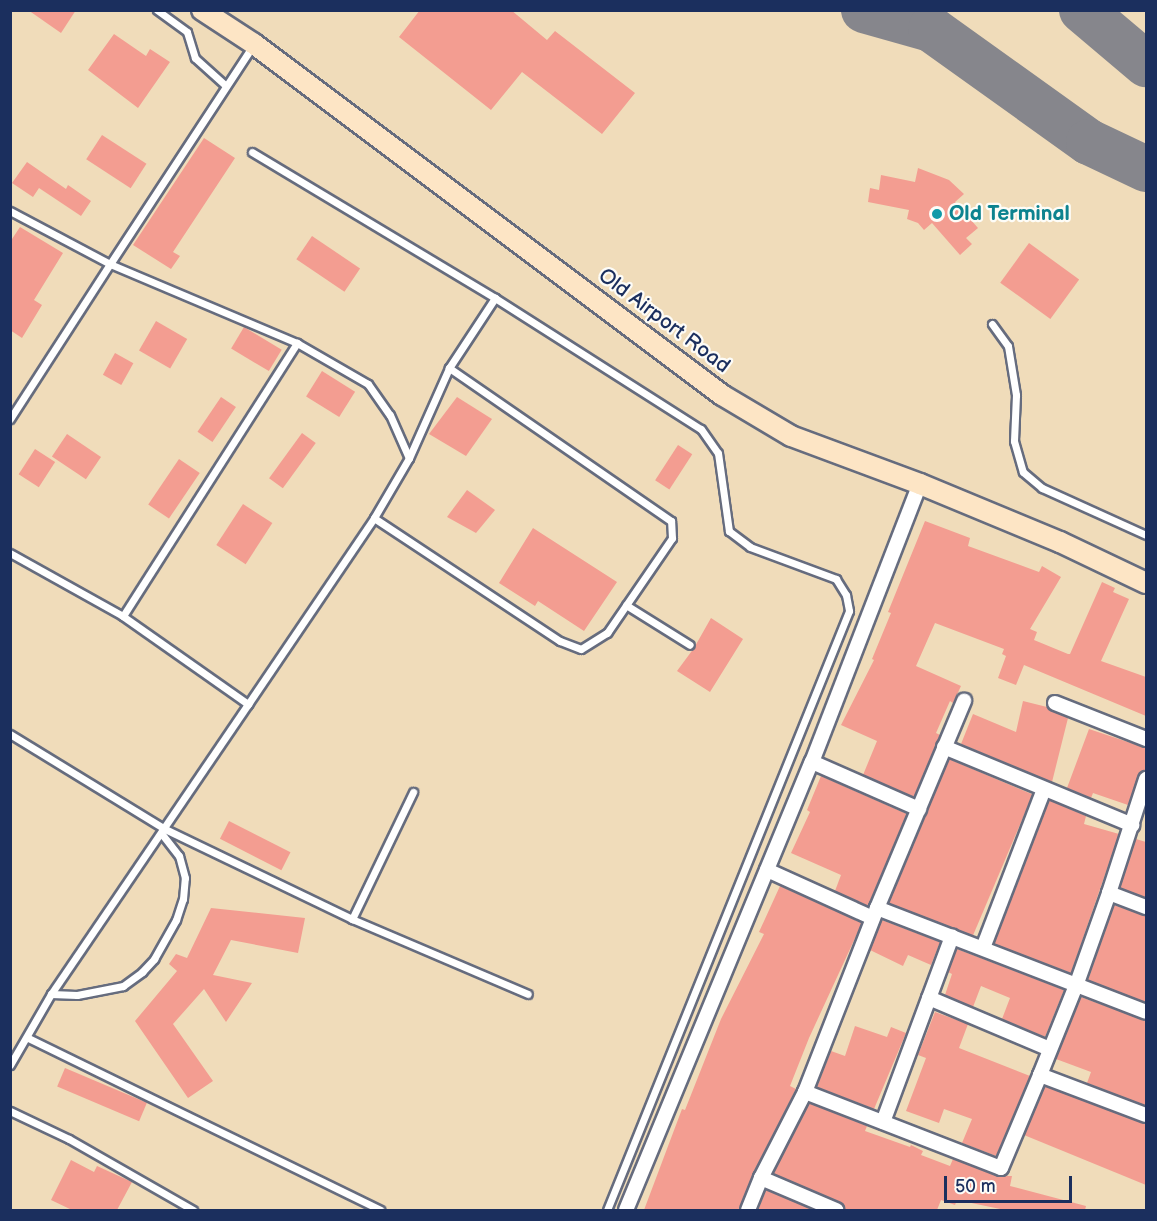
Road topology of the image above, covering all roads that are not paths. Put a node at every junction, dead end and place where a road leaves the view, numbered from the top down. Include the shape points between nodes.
1 (157, 10) edge
2 (202, 10) edge
3 (254, 44) junction
4 (225, 86) junction
5 (252, 152) dead end
6 (10, 211) edge
7 (111, 264) junction
8 (495, 298) junction
9 (992, 324) dead end
10 (297, 343) junction
11 (450, 368) junction
12 (10, 419) edge
13 (409, 458) junction
14 (920, 484) junction
15 (374, 518) junction
16 (1146, 535) edge
17 (10, 553) edge
18 (1146, 583) edge
19 (626, 605) junction
20 (123, 616) junction
21 (690, 645) dead end
22 (964, 701) dead end
23 (1055, 703) dead end
24 (248, 704) junction
25 (10, 734) edge
26 (1146, 740) edge
27 (944, 747) junction
28 (812, 762) junction
29 (1146, 779) edge
30 (1044, 789) junction
31 (413, 792) dead end
32 (919, 809) junction
33 (1132, 825) junction
34 (163, 831) junction
35 (767, 870) junction
36 (1109, 893) junction
37 (1146, 907) edge
38 (875, 913) junction
39 (352, 919) junction
40 (952, 936) junction
41 (982, 948) junction
42 (1077, 983) junction
43 (51, 994) junction
44 (528, 994) dead end
45 (929, 998) junction
46 (1146, 1012) edge
47 (28, 1038) junction
48 (1050, 1049) junction
49 (10, 1065) edge
50 (1040, 1075) junction
51 (805, 1092) junction
52 (10, 1111) edge
53 (1146, 1115) edge
54 (883, 1122) junction
55 (761, 1178) junction
56 (193, 1210) edge
57 (381, 1210) edge
58 (607, 1210) edge
59 (626, 1210) edge
60 (748, 1210) edge
61 (836, 1210) edge

1 - 4 lane via 187,32 195,58
2 - 3 main road, Old Airport Road
3 - 4 lane
3 - 14 main road, Old Airport Road via 722,395 791,436
4 - 7 lane
5 - 8 lane
6 - 7 lane
7 - 10 lane
7 - 12 lane
8 - 11 lane
8 - 58 lane via 701,429 718,453 729,531 750,547 836,579 846,595 849,611
9 - 16 lane via 1008,346 1016,395 1014,441 1023,472 1042,488
10 - 13 lane via 368,384 390,415
10 - 20 lane
11 - 13 lane
11 - 19 lane via 671,521 672,538
13 - 15 lane
14 - 18 main road, Old Airport Road via 1060,542
14 - 28 street
15 - 19 lane via 560,641 581,649 607,633
15 - 24 lane
17 - 20 lane
19 - 21 lane
20 - 24 lane
22 - 27 street
23 - 26 street
24 - 34 lane
25 - 34 lane
27 - 30 street
27 - 32 street
28 - 32 street
28 - 35 street
29 - 33 street
30 - 33 street
30 - 41 street
31 - 39 lane
32 - 38 street
33 - 36 street
34 - 39 lane
34 - 43 lane
34 - 43 lane via 179,856 185,878 177,920 154,959 123,986 77,995
35 - 38 street
35 - 59 street
36 - 37 street
36 - 42 street
38 - 40 street
38 - 51 street
39 - 44 lane
40 - 41 street
40 - 45 street
41 - 42 street
42 - 46 street
42 - 48 street
43 - 47 lane
45 - 48 street
45 - 54 street
47 - 49 lane
47 - 57 lane
48 - 50 street
50 - 53 street
50 - 54 street via 1001,1168
51 - 54 street
51 - 55 street
52 - 56 lane via 69,1139
55 - 60 street
55 - 61 street

